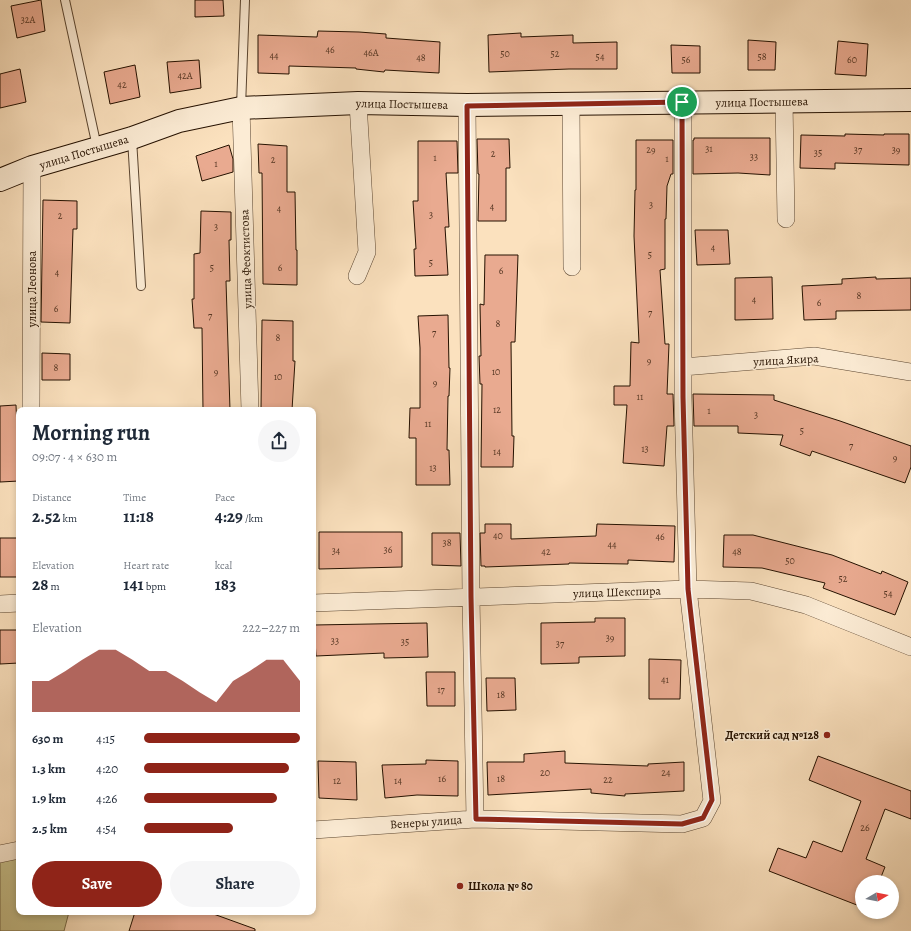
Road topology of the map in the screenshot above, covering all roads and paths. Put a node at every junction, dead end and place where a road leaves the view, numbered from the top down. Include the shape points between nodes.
1 (65, 0) edge
2 (245, 0) edge
3 (911, 100) edge
4 (784, 101) junction
5 (682, 102) junction
6 (358, 103) junction
7 (570, 104) junction
8 (467, 106) junction
9 (241, 108) junction
10 (132, 138) junction
11 (97, 147) junction
12 (32, 168) junction
13 (0, 180) edge
14 (786, 219) dead end
15 (572, 267) dead end
16 (358, 276) dead end
17 (141, 286) dead end
18 (684, 367) junction
19 (911, 372) edge
20 (31, 407) edge
21 (250, 407) edge
22 (688, 589) junction
23 (471, 597) junction
24 (316, 602) edge
25 (16, 603) edge
26 (0, 604) edge
27 (911, 647) edge
28 (476, 819) junction
29 (316, 830) edge
30 (16, 851) edge
31 (0, 854) edge

1 - 11 lane
2 - 9 lane
3 - 4 street, улица Постышева
4 - 5 street, улица Постышева
4 - 14 street
5 - 7 street, улица Постышева
5 - 18 street, Венеры улица
6 - 8 street, улица Постышева
6 - 9 street, улица Постышева
6 - 16 street via 366,252
7 - 8 street, улица Постышева
7 - 15 street
8 - 23 street
9 - 10 street, улица Постышева via 179,121
9 - 21 street, улица Феоктистова
10 - 11 street, улица Постышева
10 - 17 lane
11 - 12 street, улица Постышева
12 - 13 street, улица Постышева
12 - 20 street, улица Леонова
18 - 19 street, улица Якира via 814,356
18 - 22 street, Венеры улица
22 - 23 street, улица Шекспира
22 - 27 street, улица Шекспира via 751,591 806,605
22 - 28 street, Венеры улица via 712,800 703,818 682,824
23 - 24 street, улица Шекспира
23 - 28 street
25 - 26 street
28 - 29 street, Венеры улица
30 - 31 street

